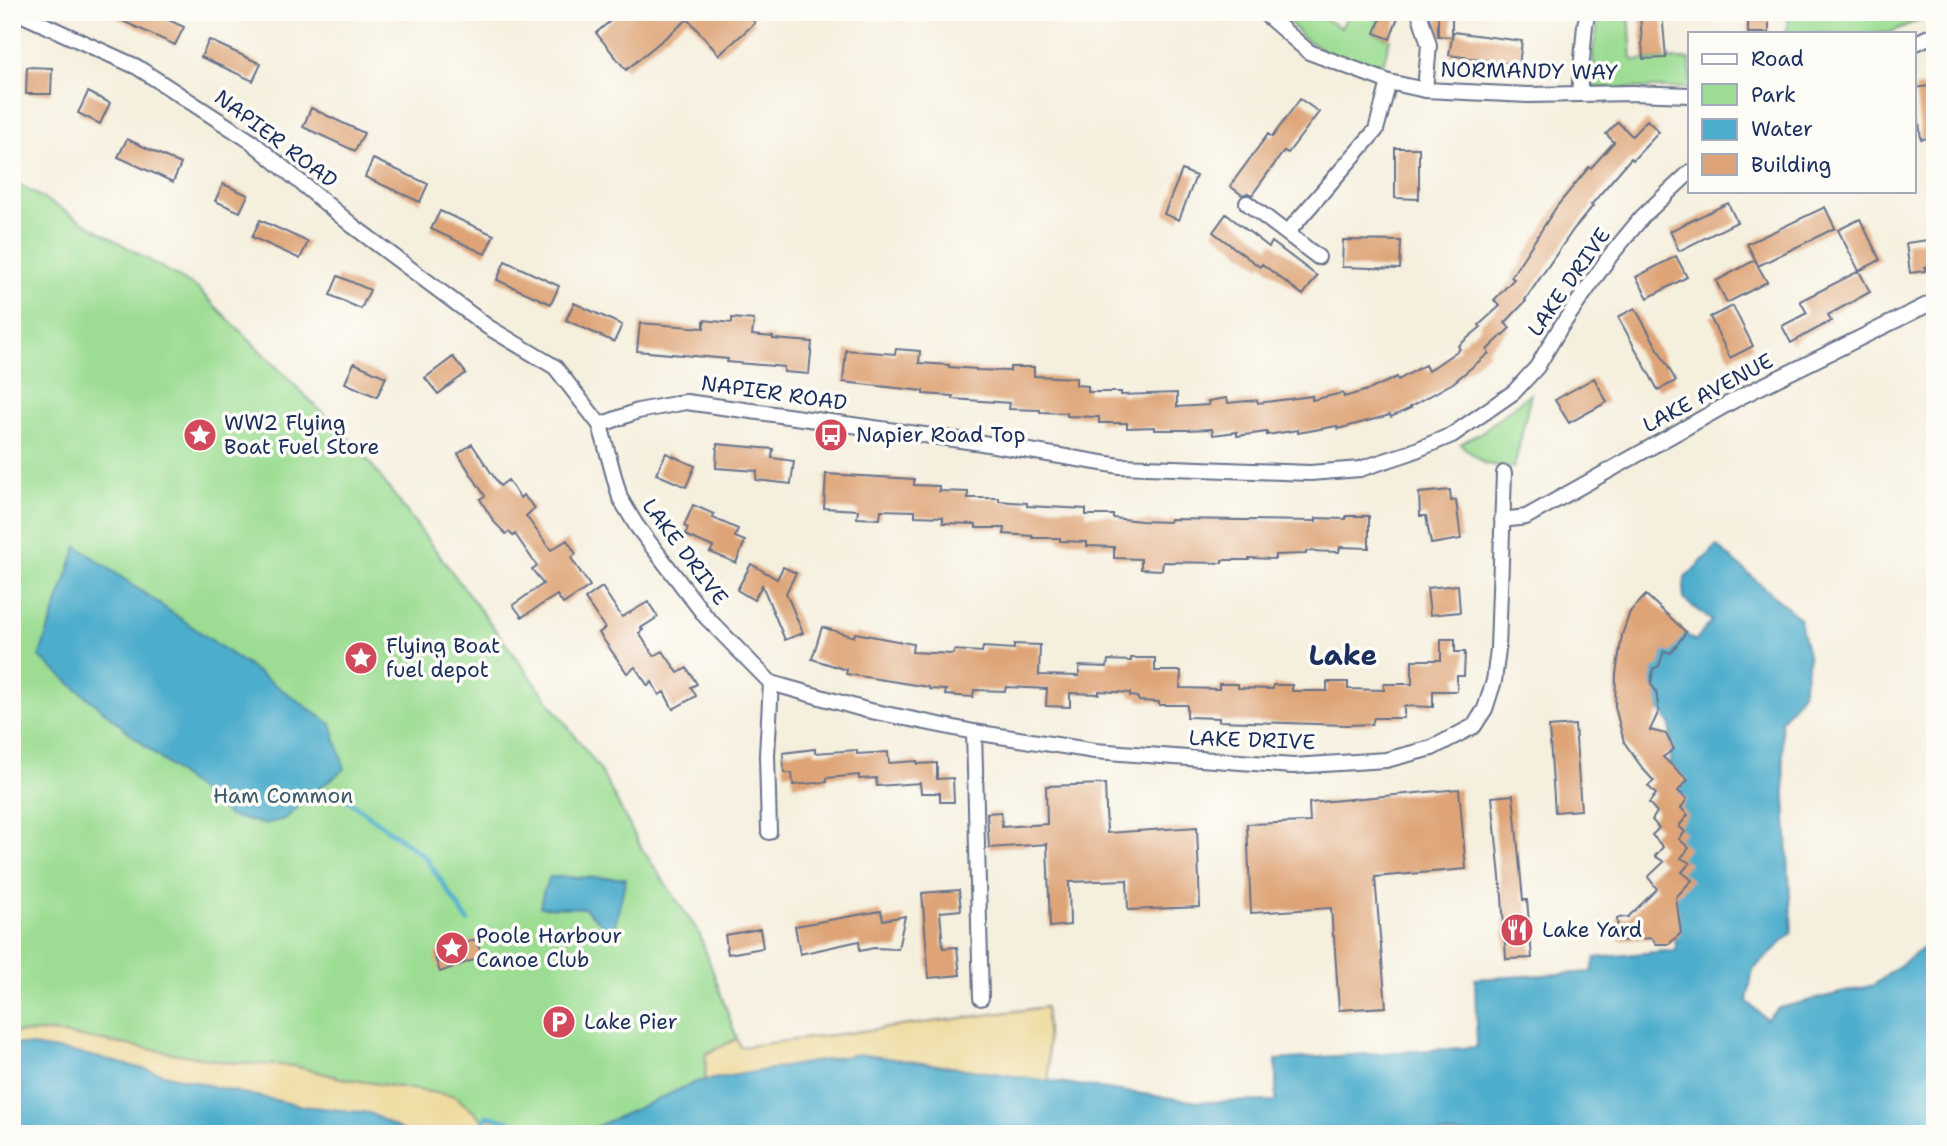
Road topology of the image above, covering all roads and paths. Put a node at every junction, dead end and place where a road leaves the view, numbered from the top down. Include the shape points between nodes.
1 (16, 12) edge
2 (1263, 12) edge
3 (1419, 12) edge
4 (1588, 12) edge
5 (1935, 34) edge
6 (1916, 43) edge
7 (1389, 82) junction
8 (1425, 90) junction
9 (1579, 94) junction
10 (1688, 95) edge
11 (1688, 174) edge
12 (1247, 203) dead end
13 (1287, 233) junction
14 (1318, 257) dead end
15 (1935, 301) edge
16 (1483, 415) joint
17 (600, 425) junction
18 (1504, 473) dead end
19 (1502, 520) junction
20 (771, 683) junction
21 (974, 732) junction
22 (769, 832) dead end
23 (981, 998) dead end

1 - 17 street, NAPIER ROAD via 137,67 252,142 488,327 555,367
2 - 7 street, NORMANDY WAY via 1309,52
3 - 8 street via 1429,45
4 - 9 street
5 - 6 street
7 - 8 street, NORMANDY WAY
7 - 13 street via 1376,130
8 - 9 street, NORMANDY WAY
9 - 10 street, NORMANDY WAY
11 - 16 street, LAKE DRIVE via 1643,216 1610,256 1526,381
12 - 13 street
13 - 14 street
15 - 19 street, LAKE AVENUE via 1742,396 1526,517
16 - 17 street, NAPIER ROAD via 1452,435 1409,453 1360,469 1310,473 1120,466 686,402 638,411
17 - 20 street, LAKE DRIVE via 620,498 636,525 706,617
18 - 19 street, LAKE DRIVE
19 - 21 street, LAKE DRIVE via 1494,681 1474,726 1432,748 1386,760 1293,766 1095,751
20 - 21 street, LAKE DRIVE via 866,710
20 - 22 street via 766,755
21 - 23 street

